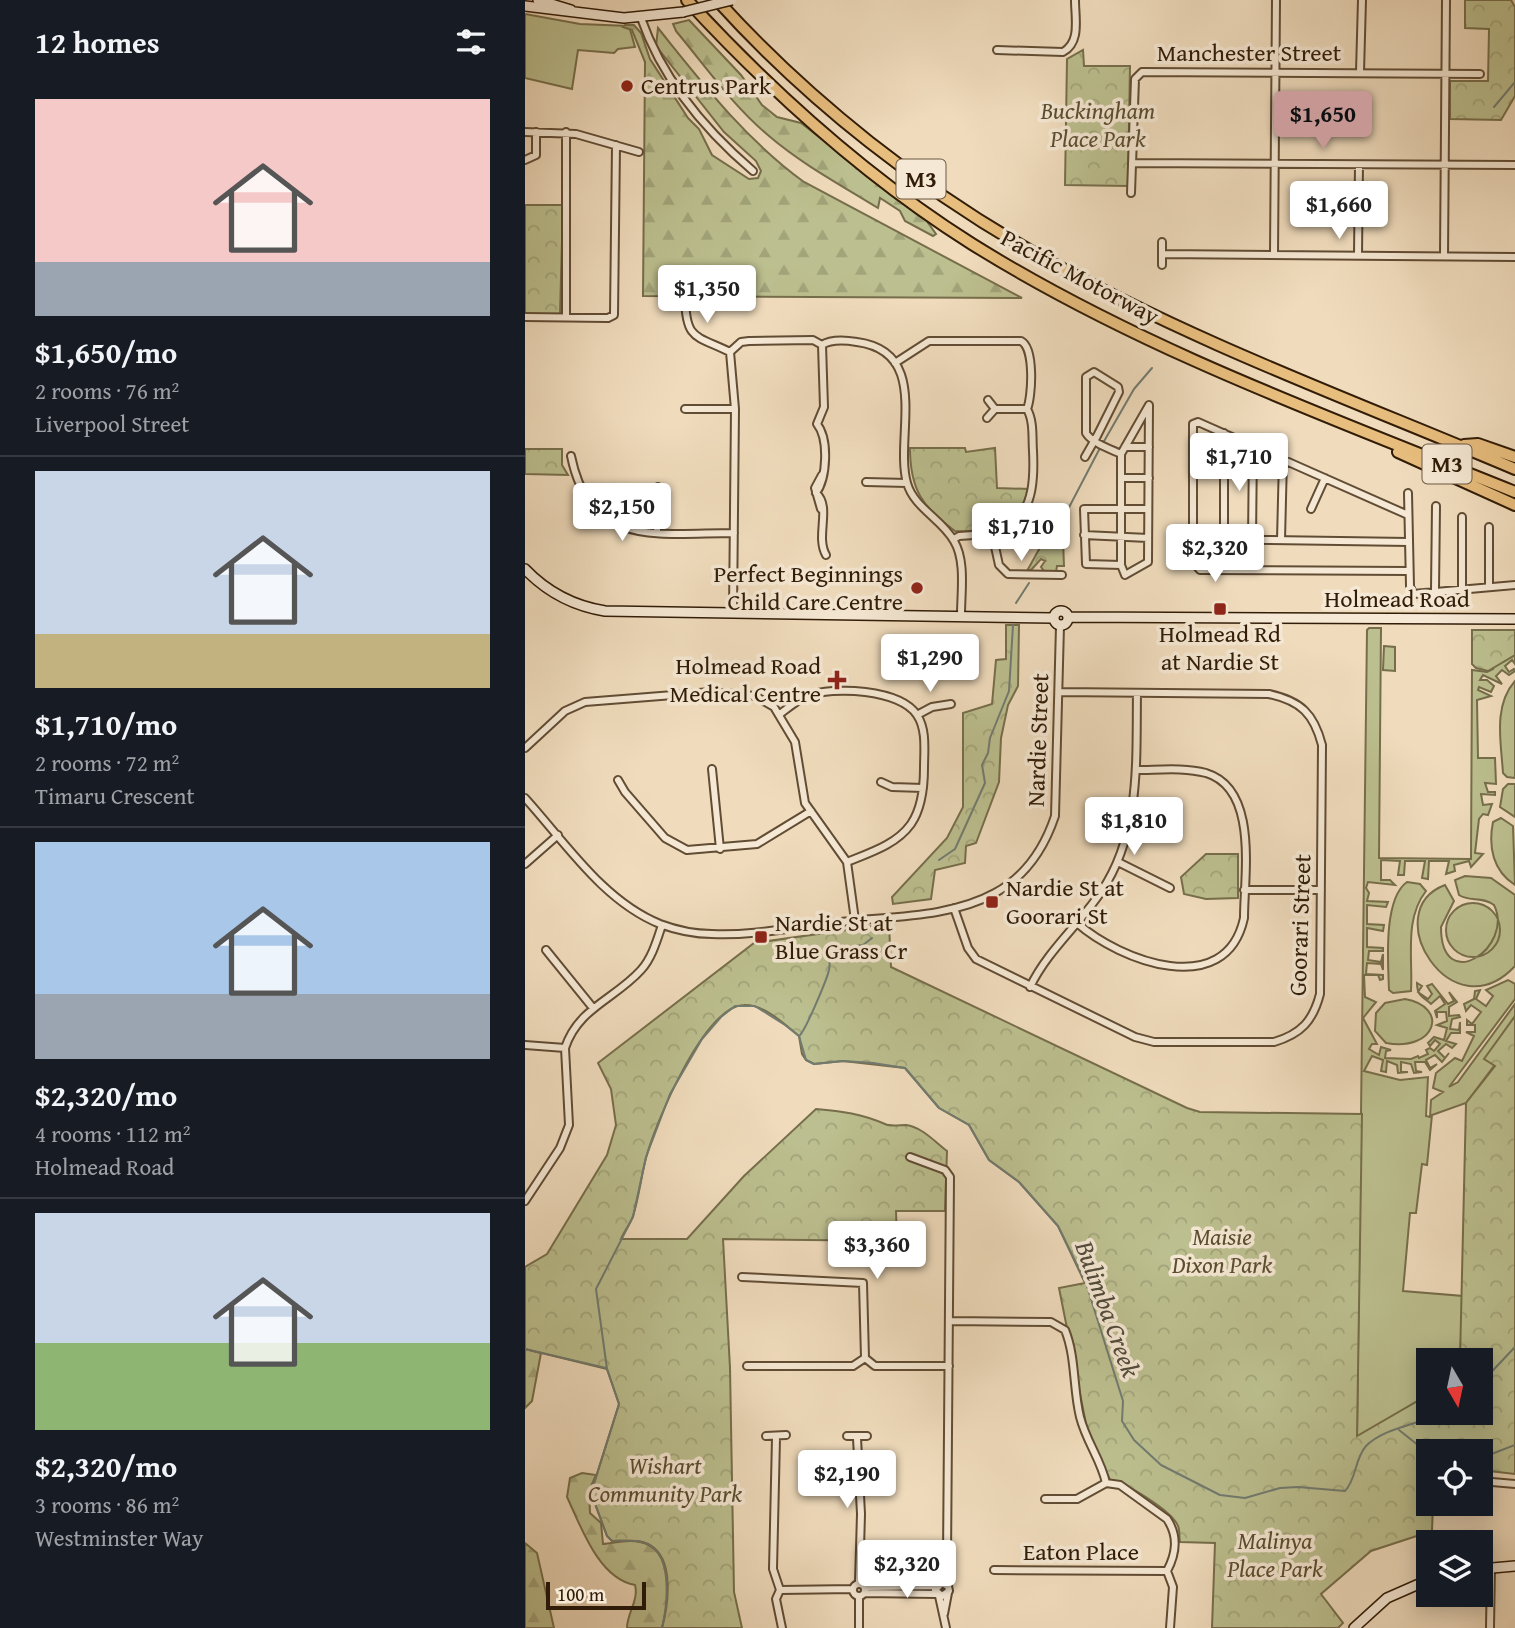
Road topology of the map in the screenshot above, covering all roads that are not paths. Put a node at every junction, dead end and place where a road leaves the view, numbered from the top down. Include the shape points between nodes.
1 (538, 0) edge
2 (687, 0) edge
3 (717, 0) edge
4 (731, 0) edge
5 (1075, 0) edge
6 (1276, 0) edge
7 (1361, 0) edge
8 (1446, 0) edge
9 (525, 6) edge
10 (580, 13) junction
11 (645, 18) junction
12 (997, 50) dead end
13 (1275, 72) junction
14 (1360, 72) junction
15 (1445, 73) junction
16 (1480, 74) dead end
17 (525, 132) edge
18 (536, 132) junction
19 (566, 132) junction
20 (616, 145) junction
21 (639, 152) dead end
22 (525, 160) edge
23 (1132, 163) junction
24 (1274, 164) junction
25 (1359, 165) junction
26 (1445, 165) junction
27 (1515, 166) edge
28 (753, 171) dead end
29 (1131, 193) dead end
30 (1162, 242) dead end
31 (1162, 254) junction
32 (1274, 254) junction
33 (1358, 255) junction
34 (1444, 256) junction
35 (1515, 257) edge
36 (1162, 265) dead end
37 (685, 298) dead end
38 (525, 317) edge
39 (566, 317) junction
40 (821, 345) junction
41 (730, 352) junction
42 (895, 363) junction
43 (988, 400) dead end
44 (735, 409) junction
45 (995, 409) junction
46 (1027, 409) junction
47 (685, 410) dead end
48 (987, 418) dead end
49 (1224, 433) junction
50 (1380, 437) junction
51 (1100, 443) junction
52 (1459, 445) junction
53 (1253, 446) junction
54 (1125, 447) junction
55 (1149, 447) junction
56 (1121, 454) junction
57 (571, 456) dead end
58 (1085, 457) dead end
59 (1515, 457) edge
60 (1283, 459) junction
61 (1515, 469) edge
62 (1121, 478) junction
63 (1149, 478) junction
64 (1325, 478) junction
65 (866, 482) dead end
66 (907, 483) junction
67 (658, 487) dead end
68 (1515, 492) edge
69 (1408, 493) dead end
70 (1515, 505) edge
71 (1436, 506) dead end
72 (1121, 508) junction
73 (1149, 509) junction
74 (1311, 509) dead end
75 (1408, 514) junction
76 (1462, 517) dead end
77 (1489, 527) dead end
78 (657, 532) junction
79 (734, 533) junction
80 (992, 533) junction
81 (1084, 535) junction
82 (1121, 537) junction
83 (1148, 538) junction
84 (1192, 539) junction
85 (1224, 539) junction
86 (1252, 540) junction
87 (1282, 540) junction
88 (954, 541) junction
89 (1409, 542) junction
90 (826, 555) dead end
91 (1121, 565) junction
92 (525, 569) edge
93 (1409, 571) junction
94 (1062, 575) dead end
95 (1515, 585) edge
96 (1489, 586) junction
97 (1462, 590) junction
98 (1435, 591) junction
99 (733, 613) junction
100 (961, 615) junction
101 (1068, 617) junction
102 (1053, 618) junction
103 (1515, 619) edge
104 (1060, 626) junction
105 (1059, 692) junction
106 (1137, 693) junction
107 (951, 704) dead end
108 (780, 714) junction
109 (917, 715) junction
110 (525, 748) edge
111 (712, 769) dead end
112 (1136, 770) junction
113 (618, 779) dead end
114 (881, 782) dead end
115 (923, 788) junction
116 (525, 798) edge
117 (811, 811) junction
118 (558, 835) junction
119 (720, 849) junction
120 (847, 862) junction
121 (1118, 862) junction
122 (525, 864) edge
123 (1170, 888) dead end
124 (1244, 890) junction
125 (1321, 890) junction
126 (954, 908) junction
127 (855, 920) junction
128 (1077, 923) junction
129 (662, 925) junction
130 (546, 950) dead end
131 (1030, 987) junction
132 (593, 1008) junction
133 (525, 1045) edge
134 (565, 1048) junction
135 (910, 1157) dead end
136 (525, 1201) edge
137 (742, 1277) dead end
138 (950, 1321) junction
139 (865, 1358) junction
140 (747, 1366) dead end
141 (949, 1366) junction
142 (786, 1435) dead end
143 (765, 1436) dead end
144 (847, 1436) dead end
145 (867, 1436) dead end
146 (776, 1438) junction
147 (857, 1438) junction
148 (1493, 1482) edge
149 (1106, 1483) junction
150 (1515, 1484) edge
151 (1045, 1499) dead end
152 (1515, 1566) edge
153 (1493, 1567) edge
154 (994, 1570) dead end
155 (1167, 1571) junction
156 (939, 1584) junction
157 (1416, 1585) edge
158 (780, 1590) junction
159 (862, 1590) junction
160 (948, 1593) junction
161 (938, 1595) junction
162 (1488, 1607) edge
163 (944, 1614) junction
164 (782, 1628) edge
165 (859, 1628) edge
166 (946, 1628) edge
167 (1171, 1628) edge
168 (1354, 1628) edge
169 (1490, 1628) edge

1 - 10 street
2 - 50 highway, Pacific Motorway / M3 via 740,58 842,148 971,243 1109,318 1230,375
3 - 52 highway, Pacific Motorway / M3 via 787,70 881,150 1042,258 1156,316
4 - 11 street, bridge
5 - 12 street via 1071,47 1063,52
6 - 13 street
7 - 14 street
8 - 15 street
9 - 10 street
10 - 11 street
11 - 28 street via 666,72 721,141
13 - 14 street, Manchester Street
13 - 23 street, Manchester Street via 1137,74
13 - 24 street
14 - 15 street, Manchester Street
15 - 16 street, Manchester Street
15 - 26 street
17 - 18 street
18 - 19 street
18 - 22 street via 536,155
19 - 20 street
19 - 39 street
20 - 21 street
20 - 39 street via 614,315
23 - 24 street
23 - 29 street, Manchester Street
24 - 25 street
24 - 32 street
25 - 26 street
25 - 33 street
26 - 27 street
26 - 34 street
30 - 31 street
31 - 32 street
31 - 36 street
32 - 33 street
33 - 34 street
34 - 35 street
37 - 41 street via 689,331
38 - 39 street
40 - 41 street via 813,340 741,342
40 - 42 street via 864,343
40 - 90 street via 824,407 817,424 824,441 822,475 815,484 822,510 821,547
41 - 44 street
42 - 46 street via 929,341 1021,341 1030,352
42 - 66 street via 905,393
43 - 45 street
44 - 47 street
44 - 79 street
45 - 46 street
45 - 48 street
46 - 80 street via 1033,491 1027,508 1014,523
49 - 53 street
49 - 84 street via 1193,424
49 - 85 street
50 - 68 highway, Pacific Motorway / M3
50 - 70 highway via 1396,451
51 - 51 street via 1086,433 1086,377 1094,372 1119,392
51 - 56 street
51 - 58 street
52 - 59 highway via 1478,444
52 - 61 highway, Pacific Motorway / M3
53 - 60 street
53 - 86 street
54 - 55 street
54 - 55 street via 1149,405
54 - 56 street
55 - 63 street
56 - 62 street
57 - 78 street via 585,498 605,520 630,531
60 - 64 street
60 - 87 street
62 - 63 street
62 - 72 street
63 - 73 street
64 - 74 street
64 - 75 street
65 - 66 street
66 - 88 street
67 - 78 street
69 - 75 street
71 - 98 street
72 - 73 street
72 - 81 street via 1084,509
72 - 82 street
73 - 83 street
75 - 89 street
76 - 97 street
77 - 96 street
78 - 79 street
79 - 99 street
80 - 88 street
80 - 94 street via 999,565 1008,574
81 - 82 street
81 - 91 street via 1086,564
82 - 83 street
82 - 91 street
83 - 91 street via 1144,567 1125,576
84 - 85 street
84 - 93 street via 1193,562 1200,570
85 - 86 street
86 - 87 street
87 - 89 street
88 - 100 street via 961,566
89 - 93 street
92 - 99 street via 559,596 594,609
93 - 98 street via 1413,594
95 - 96 street
96 - 97 street
97 - 98 street
99 - 100 street
100 - 102 street
101 - 102 street, Holmead Road via 1061,611
101 - 103 street, Holmead Road
101 - 104 street
102 - 104 street
104 - 105 street, Nardie Street
105 - 106 street, Goorari Street
105 - 126 street, Nardie Street via 1058,797 1048,837 1012,882
106 - 112 street
106 - 125 street, Goorari Street via 1269,694 1289,698 1306,709 1317,725 1322,745
107 - 109 street
108 - 109 street via 820,692 881,693 906,704
108 - 110 street via 766,701 741,693 585,702 565,711
108 - 117 street via 795,742 802,793
109 - 115 street via 924,743
111 - 119 street
112 - 121 street via 1132,809
112 - 124 street via 1193,770 1229,787 1241,807
113 - 119 street via 665,838 687,850
114 - 115 street
115 - 120 street via 911,824 899,836
116 - 118 street, Nardie Street
117 - 119 street via 757,844
117 - 120 street
118 - 122 street
118 - 129 street, Nardie Street via 613,895
120 - 127 street
121 - 123 street
121 - 128 street
124 - 125 street
124 - 128 street via 1244,918 1237,942 1209,963 1137,960 1096,940
125 - 131 street, Goorari Street via 1320,994 1315,1013 1290,1037 1274,1042 1154,1042
126 - 127 street, Nardie Street
126 - 131 street, Goorari Street via 976,959
127 - 129 street, Nardie Street via 726,934
128 - 131 street via 1047,955
129 - 132 street via 640,972
130 - 132 street
132 - 134 street via 575,1026
133 - 134 street
134 - 136 street via 569,1125 560,1148
135 - 138 street via 945,1170 950,1177
137 - 139 street via 863,1283
138 - 141 street
138 - 149 street via 1051,1322 1065,1330 1079,1413
139 - 140 street via 853,1366
139 - 141 street via 875,1366
141 - 156 street via 947,1558
142 - 146 street
143 - 146 street
144 - 147 street
145 - 147 street
146 - 158 street via 773,1569
147 - 159 street
148 - 150 street
149 - 151 street via 1077,1499
149 - 155 street via 1121,1485 1167,1519 1175,1549
152 - 153 street
154 - 155 street, Eaton Place
155 - 167 street via 1173,1587
156 - 159 street
156 - 160 street via 948,1586
156 - 161 street
157 - 168 street via 1387,1598
158 - 159 street
158 - 164 street via 776,1599
159 - 161 street
159 - 165 street
160 - 161 street
160 - 163 street
161 - 163 street
162 - 169 street
163 - 166 street

